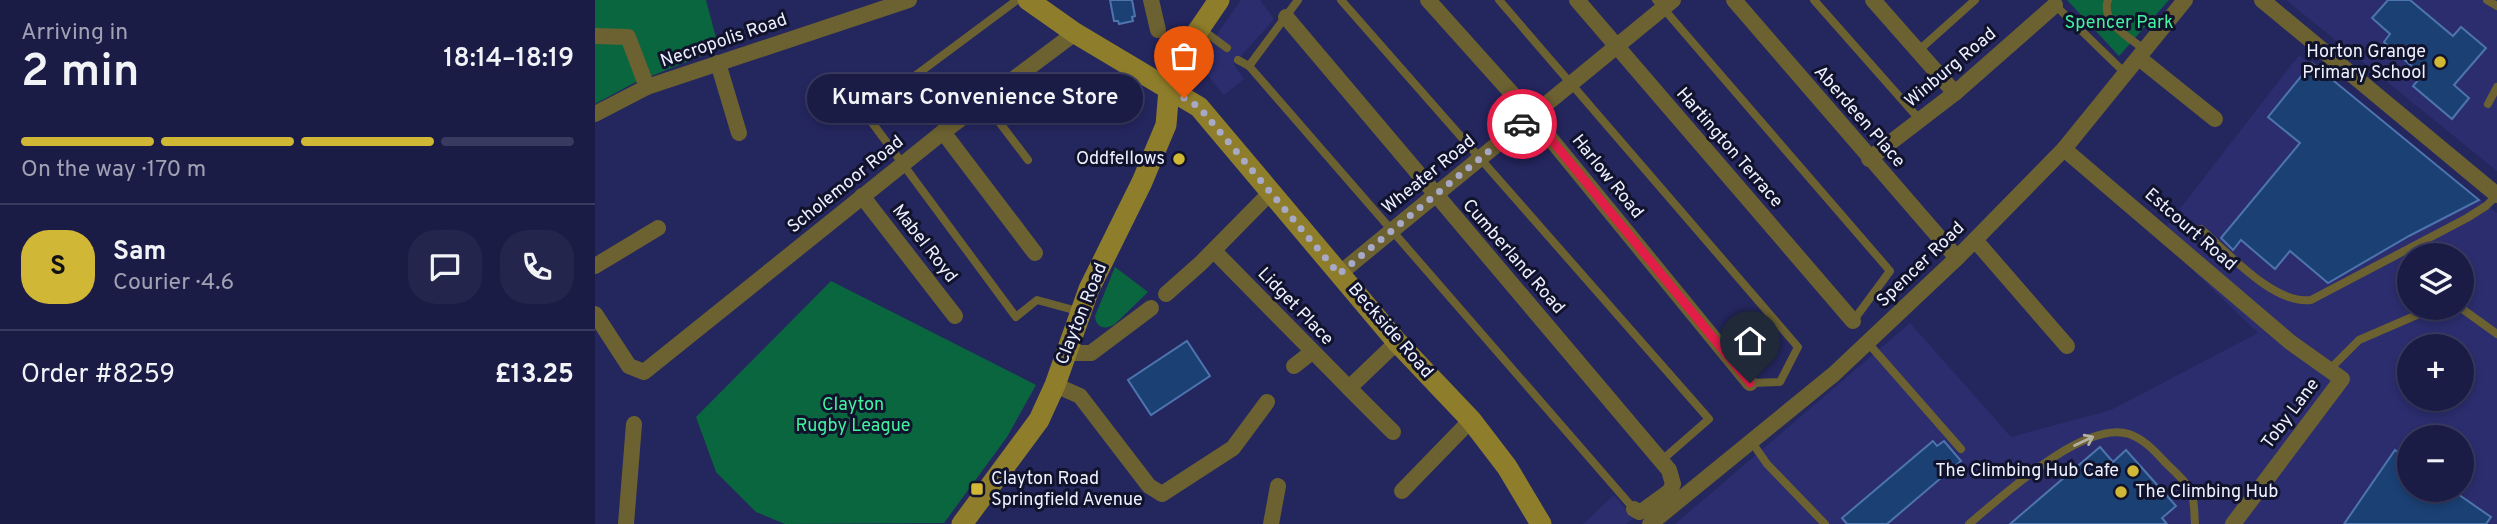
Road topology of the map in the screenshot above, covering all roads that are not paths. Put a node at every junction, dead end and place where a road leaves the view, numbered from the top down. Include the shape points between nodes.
1 (909, 0) edge
2 (1017, 0) edge
3 (1151, 0) edge
4 (1219, 0) edge
5 (1298, 0) edge
6 (1341, 0) edge
7 (1427, 0) edge
8 (1499, 0) edge
9 (1577, 0) edge
10 (1734, 0) edge
11 (1814, 0) edge
12 (1873, 0) edge
13 (1975, 0) edge
14 (2108, 0) edge
15 (2185, 0) edge
16 (2262, 0) edge
17 (2487, 0) edge
18 (2053, 2) edge
19 (1037, 3) edge
20 (1664, 3) edge
21 (2497, 6) edge
22 (1286, 17) junction
23 (1198, 27) junction
24 (1159, 30) dead end
25 (1075, 33) junction
26 (595, 36) edge
27 (1616, 47) junction
28 (1227, 48) dead end
29 (1917, 51) junction
30 (2142, 54) junction
31 (1238, 60) dead end
32 (718, 62) junction
33 (1249, 66) junction
34 (2126, 74) junction
35 (1571, 84) junction
36 (647, 87) junction
37 (2497, 87) edge
38 (1169, 89) junction
39 (1955, 93) junction
40 (984, 102) junction
41 (2488, 104) dead end
42 (595, 114) edge
43 (1532, 116) junction
44 (2215, 119) dead end
45 (1920, 120) junction
46 (943, 132) junction
47 (739, 133) dead end
48 (2064, 149) junction
49 (1479, 159) junction
50 (1869, 159) junction
51 (1028, 160) dead end
52 (903, 164) junction
53 (1271, 193) junction
54 (1435, 195) junction
55 (2497, 195) edge
56 (862, 196) junction
57 (658, 228) dead end
58 (2200, 229) dead end
59 (1391, 231) junction
60 (1975, 240) junction
61 (1214, 251) junction
62 (1035, 253) dead end
63 (1957, 258) junction
64 (595, 267) edge
65 (1339, 274) junction
66 (1166, 294) dead end
67 (1151, 309) dead end
68 (1081, 312) junction
69 (955, 316) dead end
70 (2474, 317) edge
71 (597, 320) edge
72 (2405, 320) edge
73 (1853, 321) joint
74 (2497, 334) edge
75 (1397, 342) junction
76 (2290, 342) joint
77 (1868, 343) junction
78 (2067, 345) dead end
79 (1313, 352) junction
80 (1066, 353) junction
81 (1294, 366) dead end
82 (2329, 370) junction
83 (1750, 383) joint
84 (1055, 385) junction
85 (1349, 388) junction
86 (1267, 402) dead end
87 (1471, 420) junction
88 (634, 424) dead end
89 (1393, 432) dead end
90 (1751, 441) junction
91 (1961, 449) dead end
92 (1662, 460) junction
93 (1278, 486) dead end
94 (1402, 491) dead end
95 (1634, 509) joint
96 (626, 524) edge
97 (962, 524) edge
98 (1271, 524) edge
99 (1541, 524) edge
100 (1650, 524) edge
101 (1825, 524) edge
102 (1969, 524) edge
103 (2195, 524) edge
104 (2233, 524) edge

1 - 32 street, Necropolis Road
2 - 52 lane via 865,113
3 - 24 street
4 - 23 street, Clayton Road
5 - 22 lane
6 - 49 lane
7 - 43 street, Harlow Road
8 - 35 lane
9 - 27 street, Hartington Terrace
10 - 50 street, Aberdeen Place
11 - 45 lane
12 - 29 street
13 - 29 lane
14 - 30 lane via 2109,20
15 - 30 street, Spencer Road
16 - 55 street
17 - 21 lane
18 - 34 lane
18 - 39 street, Winburg Road
19 - 25 street, Beckside Road
20 - 27 street, Wheater Road
20 - 73 lane via 1890,271
22 - 33 lane
22 - 54 street, Cumberland Road
23 - 28 lane
23 - 38 street, Clayton Road via 1174,66
25 - 38 street, Beckside Road
25 - 40 street, Scholemoor Road
26 - 36 street via 628,37
27 - 35 street, Wheater Road
27 - 73 street, Hartington Terrace
29 - 39 street
30 - 34 street, Spencer Road
30 - 44 street
31 - 33 lane
32 - 36 street, Necropolis Road
32 - 47 street
33 - 59 lane
34 - 48 street, Spencer Road
35 - 43 street, Wheater Road
35 - 83 lane via 1798,347 1780,382
36 - 42 street, Necropolis Road
37 - 41 lane
38 - 53 street, Beckside Road via 1199,107
38 - 68 street, Clayton Road via 1166,125
39 - 45 street, Winburg Road
40 - 46 street, Scholemoor Road
40 - 51 lane
43 - 49 street, Wheater Road
43 - 83 street, Harlow Road
45 - 50 street, Winburg Road
46 - 52 street, Scholemoor Road
46 - 62 street
48 - 60 street, Spencer Road
48 - 76 street, Estcourt Road
49 - 54 street, Wheater Road
49 - 92 lane via 1709,419
50 - 63 street, Aberdeen Place
52 - 56 street, Scholemoor Road
52 - 68 lane via 1016,317 1037,300
53 - 61 street
53 - 65 street, Beckside Road
54 - 59 street, Wheater Road
54 - 92 street, Cumberland Road
55 - 58 lane via 2467,218 2300,302 2259,280
56 - 69 street, Mabel Royd
56 - 71 street, Scholemoor Road via 644,372 629,366
57 - 64 street
59 - 65 street, Wheater Road
59 - 95 lane
60 - 63 street, Spencer Road
60 - 78 street
61 - 66 street
61 - 79 street, Lidget Place
63 - 77 street, Spencer Road
65 - 75 street, Beckside Road
67 - 80 street via 1091,353
68 - 80 street, Clayton Road
70 - 74 lane
72 - 82 lane via 2359,340
75 - 85 street
75 - 87 street, Beckside Road
76 - 82 street, Toby Lane
77 - 90 street, Spencer Road
77 - 91 lane
79 - 81 street
79 - 85 street, Lidget Place
80 - 84 street, Clayton Road
82 - 104 street, Toby Lane via 2342,379
84 - 86 street via 1080,396 1149,486 1161,494 1233,448
84 - 97 street, Clayton Road via 1039,420
85 - 89 street, Lidget Place
87 - 94 street
87 - 99 street, Beckside Road via 1507,467
88 - 96 street
90 - 100 street, Spencer Road
90 - 101 lane
92 - 95 street, Cumberland Road via 1672,477 1670,491 1644,510
93 - 98 street
102 -> 103 lane via 2053,459 2106,432 2128,434 2148,444 2191,490

